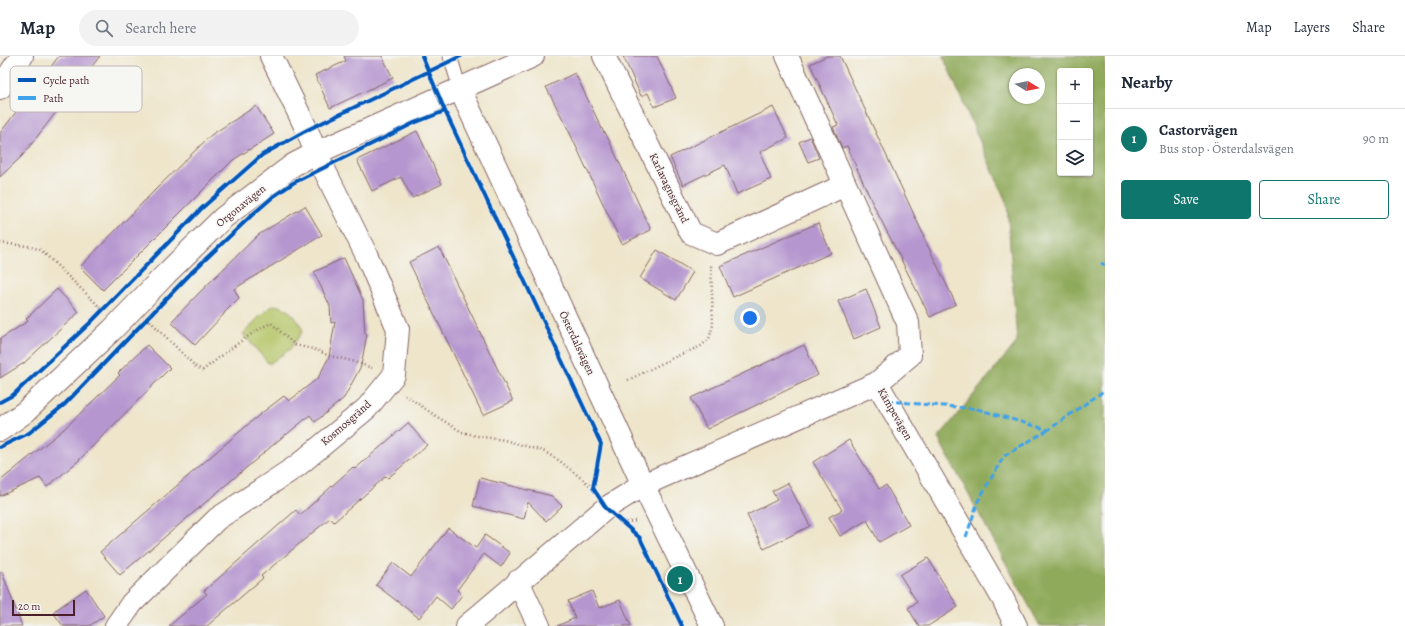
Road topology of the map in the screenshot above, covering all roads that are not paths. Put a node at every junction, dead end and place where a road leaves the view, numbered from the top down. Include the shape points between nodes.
1 (22, 56) edge
2 (271, 56) edge
3 (450, 56) edge
4 (533, 56) edge
5 (604, 56) edge
6 (787, 56) edge
7 (15, 66) edge
8 (10, 73) edge
9 (0, 88) edge
10 (460, 89) junction
11 (316, 153) junction
12 (845, 185) junction
13 (876, 383) junction
14 (0, 430) edge
15 (643, 485) junction
16 (518, 581) junction
17 (116, 626) edge
18 (467, 626) edge
19 (539, 626) edge
20 (712, 626) edge
21 (1016, 626) edge

1 - 7 street
2 - 11 street, Kosmosgränd
3 - 10 lane, Österdalsvägen
4 - 10 street, Orgonavägen
5 - 12 street, Karlavagnsgränd via 691,233 717,244
6 - 12 street
8 - 9 street
10 - 11 street, Orgonavägen
10 - 15 street, Österdalsvägen
11 - 14 street, Orgonavägen via 293,165 223,218 166,274 109,318 26,412
11 - 17 street, Kosmosgränd via 366,254 398,329 394,375 367,408 297,466 218,519 132,603
12 - 13 street via 908,323 910,355
13 - 15 street, Kämpevägen
13 - 21 street, Kämpevägen via 1003,599
15 - 16 street, Kämpevägen via 606,508
15 - 20 street, Österdalsvägen
16 - 18 street, Kämpevägen
16 - 19 street

